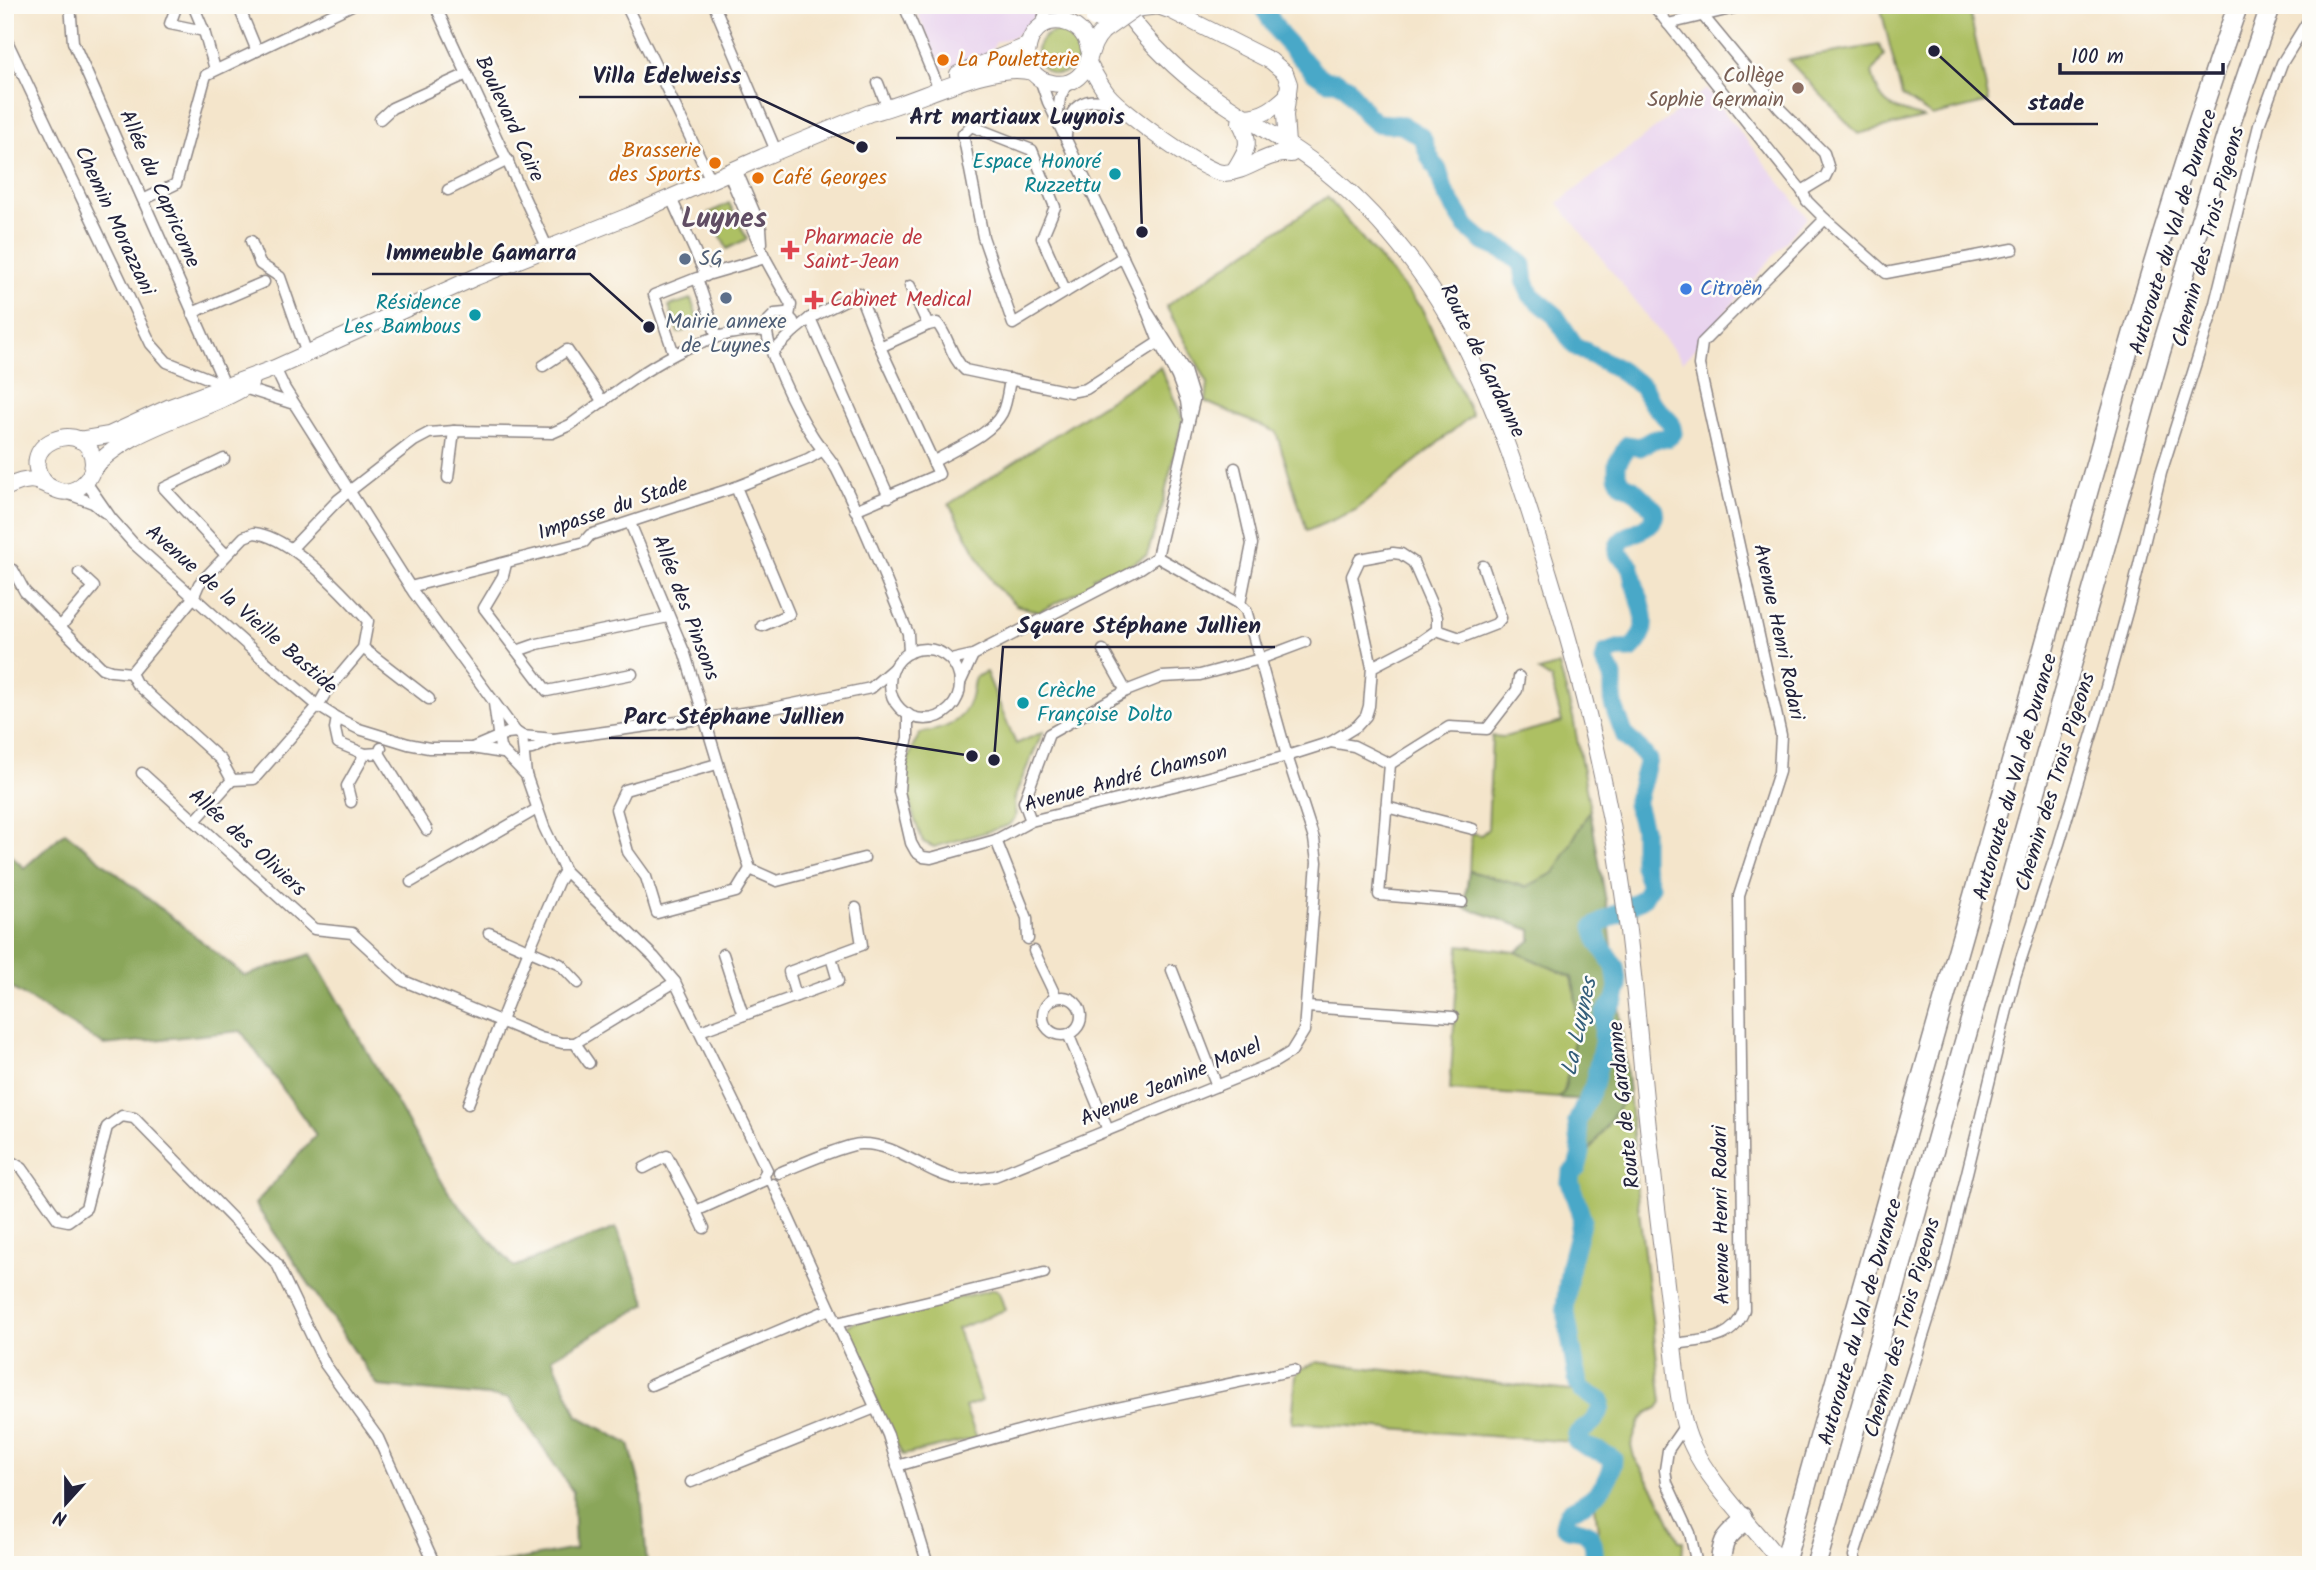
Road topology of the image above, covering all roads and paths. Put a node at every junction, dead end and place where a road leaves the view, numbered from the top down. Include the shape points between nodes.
1 (70, 5) edge
2 (177, 5) edge
3 (193, 5) edge
4 (238, 5) edge
5 (435, 5) edge
6 (626, 5) edge
7 (713, 5) edge
8 (904, 5) edge
9 (1047, 5) edge
10 (1059, 5) edge
11 (1113, 5) edge
12 (1183, 5) edge
13 (1653, 5) edge
14 (1694, 5) edge
15 (1747, 5) edge
16 (2238, 5) edge
17 (2271, 5) edge
18 (348, 6) edge
19 (1129, 6) edge
20 (1701, 15) junction
21 (2311, 16) edge
22 (1192, 22) junction
23 (1071, 24) junction
24 (1668, 24) junction
25 (1098, 25) junction
26 (1041, 26) junction
27 (204, 31) junction
28 (5, 37) edge
29 (1027, 46) junction
30 (257, 51) junction
31 (1088, 57) junction
32 (215, 69) junction
33 (467, 74) junction
34 (1036, 75) junction
35 (1070, 82) junction
36 (878, 83) dead end
37 (938, 86) junction
38 (1288, 95) junction
39 (1114, 100) junction
40 (887, 106) junction
41 (380, 119) dead end
42 (1243, 119) junction
43 (1057, 121) junction
44 (1066, 139) junction
45 (1289, 149) junction
46 (776, 151) junction
47 (508, 160) junction
48 (732, 170) junction
49 (1234, 171) junction
50 (711, 180) junction
51 (448, 190) dead end
52 (1802, 191) junction
53 (671, 198) junction
54 (145, 199) junction
55 (1825, 219) junction
56 (251, 241) dead end
57 (2012, 248) dead end
58 (548, 249) junction
59 (763, 253) junction
60 (1123, 257) junction
61 (702, 277) junction
62 (264, 282) dead end
63 (910, 286) dead end
64 (1066, 292) junction
65 (1147, 311) junction
66 (192, 313) junction
67 (787, 315) junction
68 (810, 317) junction
69 (928, 325) junction
70 (765, 329) junction
71 (794, 331) junction
72 (718, 337) junction
73 (783, 341) junction
74 (1159, 342) junction
75 (880, 346) junction
76 (773, 352) junction
77 (307, 354) junction
78 (674, 354) junction
79 (543, 366) dead end
80 (275, 368) junction
81 (1010, 379) junction
82 (225, 384) junction
83 (244, 388) junction
84 (603, 402) junction
85 (294, 404) junction
86 (1189, 419) junction
87 (454, 431) junction
88 (79, 440) junction
89 (823, 450) junction
90 (38, 457) junction
91 (225, 459) dead end
92 (933, 462) junction
93 (1235, 468) dead end
94 (89, 476) junction
95 (5, 478) edge
96 (448, 478) dead end
97 (736, 487) junction
98 (5, 488) edge
99 (56, 489) junction
100 (350, 491) junction
101 (889, 497) junction
102 (855, 510) junction
103 (111, 518) junction
104 (631, 523) junction
105 (292, 548) junction
106 (226, 555) junction
107 (1157, 557) junction
108 (506, 564) junction
109 (1483, 566) dead end
110 (13, 570) dead end
111 (79, 573) dead end
112 (410, 587) junction
113 (193, 597) junction
114 (1240, 604) junction
115 (668, 617) junction
116 (61, 626) junction
117 (762, 626) dead end
118 (1437, 630) junction
119 (908, 633) junction
120 (1305, 642) dead end
121 (363, 648) junction
122 (931, 649) junction
123 (1103, 650) dead end
124 (517, 651) junction
125 (909, 653) junction
126 (973, 655) junction
127 (1260, 659) junction
128 (951, 660) junction
129 (1372, 667) junction
130 (894, 668) junction
131 (131, 673) junction
132 (632, 674) dead end
133 (1519, 677) dead end
134 (960, 683) junction
135 (871, 688) junction
136 (1126, 691) junction
137 (892, 696) junction
138 (429, 699) dead end
139 (494, 703) junction
140 (318, 706) junction
141 (908, 714) junction
142 (337, 718) junction
143 (925, 718) junction
144 (705, 719) junction
145 (519, 734) junction
146 (500, 737) junction
147 (385, 738) junction
148 (908, 738) junction
149 (554, 739) junction
150 (1331, 742) junction
151 (472, 748) junction
152 (524, 750) junction
153 (379, 753) junction
154 (365, 754) junction
155 (505, 754) junction
156 (1287, 756) junction
157 (717, 764) junction
158 (1390, 764) junction
159 (142, 773) dead end
160 (526, 775) junction
161 (232, 780) junction
162 (351, 802) dead end
163 (1386, 807) junction
164 (537, 809) junction
165 (195, 821) junction
166 (1031, 821) junction
167 (1473, 828) dead end
168 (427, 830) dead end
169 (996, 840) junction
170 (864, 858) dead end
171 (750, 869) junction
172 (565, 871) junction
173 (411, 882) dead end
174 (1462, 902) dead end
175 (856, 908) dead end
176 (489, 933) dead end
177 (1028, 939) dead end
178 (529, 950) junction
179 (1034, 951) dead end
180 (723, 954) dead end
181 (831, 957) junction
182 (1172, 970) dead end
183 (675, 982) junction
184 (578, 983) dead end
185 (796, 996) junction
186 (1056, 997) junction
187 (1307, 1007) junction
188 (743, 1015) junction
189 (1453, 1017) dead end
190 (501, 1022) junction
191 (700, 1031) junction
192 (1069, 1036) junction
193 (575, 1043) junction
194 (589, 1063) dead end
195 (1217, 1086) junction
196 (468, 1104) dead end
197 (1108, 1130) junction
198 (5, 1158) edge
199 (644, 1168) dead end
200 (768, 1178) junction
201 (696, 1211) junction
202 (704, 1228) dead end
203 (1044, 1273) dead end
204 (830, 1309) junction
205 (836, 1323) junction
206 (1673, 1344) junction
207 (1294, 1370) dead end
208 (651, 1385) dead end
209 (875, 1408) junction
210 (1686, 1423) junction
211 (897, 1466) junction
212 (691, 1482) dead end
213 (1740, 1522) junction
214 (1759, 1534) joint
215 (1817, 1563) edge
216 (435, 1565) edge
217 (928, 1565) edge
218 (1697, 1565) edge
219 (1720, 1565) edge
220 (1784, 1565) edge
221 (1857, 1565) edge

1 - 54 street, Allée du Capricorne via 73,42
2 - 27 street via 170,24
3 - 27 street
4 - 30 street
5 - 33 street, Boulevard Caire
6 - 50 street
7 - 46 street
8 - 37 street
9 - 26 street
10 - 23 street
11 - 42 main road, Route de Gardanne via 1154,57 1191,89
12 - 22 main road
13 - 24 street
14 - 20 street
15 - 20 street
16 - 220 highway, Autoroute du Val de Durance via 2137,318
17 - 215 highway, Autoroute du Val de Durance via 2160,353
18 - 30 street
19 - 22 main road via 1158,6
19 - 25 main road, bridge
19 - 42 main road, Route de Gardanne via 1138,29 1159,52
20 - 24 street
20 - 52 street via 1780,109 1824,153 1829,169 1825,177
21 - 221 street, Chemin des Trois Pigeons via 2282,64 2259,125 2215,303 2161,473 2103,698 2015,977 1941,1279 1854,1556
22 - 38 main road via 1271,61 1285,73
23 - 25 main road
23 - 26 main road
23 - 31 main road via 1084,36
24 - 52 street
25 - 31 main road
26 - 29 main road
27 - 32 street
28 - 82 street, Chemin Morazzani via 151,344 167,362
29 - 34 main road via 1028,64
29 - 37 main road
30 - 32 street
31 - 35 main road via 1079,76
31 - 39 main road
32 - 54 street via 206,75 176,184
33 - 41 street via 392,108
33 - 47 street, Boulevard Caire
34 - 35 main road via 1058,84
34 - 37 main road via 1014,69
34 - 43 street
35 - 39 main road
35 - 43 street via 1057,109
36 - 40 street
37 - 40 main road
38 - 42 main road via 1271,110
38 - 45 main road via 1285,128
39 - 44 street via 1088,100 1078,106 1067,122
39 - 49 main road via 1210,170
40 - 46 main road
42 - 45 main road, Route de Gardanne
42 - 49 main road via 1248,147
43 - 44 street
44 - 60 street
45 - 49 main road
45 - 206 main road, Route de Gardanne via 1363,213 1434,306 1506,457 1549,574 1594,735 1623,892
46 - 48 main road
47 - 51 street
47 - 58 street, Boulevard Caire
48 - 50 main road
48 - 59 street
50 - 53 main road
52 - 55 street
53 - 58 main road
53 - 61 street
54 - 66 street, Allée du Capricorne
55 - 57 street via 1886,273
55 - 206 street, Avenue Henri Rodari via 1702,343 1699,365 1781,735 1779,772 1739,896 1744,1310 1736,1326 1722,1336
56 - 77 street via 260,264 280,276
58 - 77 main road
59 - 61 street
59 - 67 street via 791,305
60 - 64 street
60 - 65 street
61 - 72 street
61 - 78 street via 654,295
62 - 66 street
63 - 69 street
64 - 64 street via 1013,324 983,237 963,134 971,126 1032,150 1055,207 1042,238
65 - 74 street
65 - 86 street via 1189,380 1194,400
66 - 82 street, Allée du Capricorne
67 - 68 street
67 - 70 street via 775,314
67 - 71 street
68 - 71 street
68 - 75 street via 859,293
68 - 101 street
69 - 75 street
69 - 81 street via 937,323 943,330 965,370
70 - 72 street
70 - 73 street
70 - 76 street
71 - 73 street
72 - 78 street
73 - 76 street
74 - 81 street via 1086,389 1070,392
74 - 86 street via 1177,377
75 - 92 street
76 - 89 street via 793,400
77 - 80 main road
78 - 84 street
79 - 84 street via 567,350
80 - 82 main road
80 - 83 main road
80 - 85 street
81 - 92 street via 1003,412 995,422
82 - 88 main road via 109,435
83 - 85 street
83 - 94 main road via 123,443 102,457
84 - 87 street via 552,433
85 - 100 street
86 - 107 street
87 - 96 street
87 - 100 street via 429,433 414,441
88 - 90 main road via 54,438
88 - 94 main road via 90,453
89 - 97 street, Impasse du Stade
89 - 102 street
90 - 95 main road
90 - 99 main road via 39,474
91 - 106 street via 164,488
92 - 101 street via 939,474
93 - 114 street via 1252,544
94 - 99 main road via 72,491
94 - 103 street, Avenue de la Vieille Bastide
97 - 104 street, Impasse du Stade
97 - 117 street via 789,614
98 - 99 main road via 34,480
99 - 103 street, Avenue de la Vieille Bastide via 93,503
100 - 105 street
100 - 112 street
101 - 102 street
102 - 119 street
103 - 113 street, Avenue de la Vieille Bastide
104 - 108 street, Impasse du Stade
104 - 115 street, Allée des Pinsons
105 - 106 street via 254,533
105 - 121 street via 368,621
106 - 113 street
107 - 114 street
107 - 126 street
108 - 112 street, Impasse du Stade
108 - 124 street via 484,608
109 - 118 street via 1501,618 1460,638
110 - 116 street via 25,592
111 - 116 street via 94,587
112 - 139 street
113 - 131 street
113 - 140 street, Avenue de la Vieille Bastide
114 - 127 street, Avenue Jeanine Mavel via 1251,622
115 - 124 street
115 - 144 street, Allée des Pinsons
116 - 131 street via 102,668
118 - 129 street
118 - 129 street, Avenue André Chamson via 1437,617 1413,562 1393,553 1360,559 1352,576
119 - 122 street
119 - 125 street
120 - 127 street
121 - 138 street
121 - 140 street
122 - 125 street
122 - 128 street
123 - 136 street
124 - 132 street via 547,691
125 - 130 street
126 - 128 street
126 - 134 street
127 - 136 street via 1200,676 1162,677
127 - 156 street, Avenue Jeanine Mavel
128 - 134 street
129 - 150 street, Avenue André Chamson via 1366,716
130 - 135 street
130 - 137 street
131 - 161 street via 136,683 221,760
133 - 158 street via 1517,691 1487,729 1449,727
134 - 143 street via 952,706 943,714
135 - 137 street
135 - 144 street
136 - 166 street via 1049,734 1024,802
137 - 141 street
139 - 145 street
139 - 146 street
140 - 142 street, Avenue de la Vieille Bastide
140 - 161 street via 254,779
141 - 143 street
141 - 148 street
142 - 147 street, Avenue de la Vieille Bastide
142 - 154 street via 338,743
143 - 148 street
144 - 149 street
144 - 157 street, Allée des Pinsons
145 - 146 street
145 - 149 street
145 - 152 street
146 - 151 street, Avenue de la Vieille Bastide
146 - 155 street
147 - 151 street, Avenue de la Vieille Bastide via 429,748
147 - 153 street
148 - 169 street, Avenue André Chamson via 898,791 916,852 931,858
149 - 152 street
150 - 156 street, Avenue André Chamson
150 - 158 street via 1354,746
151 - 155 street, Avenue de la Vieille Bastide
152 - 155 street via 519,756
152 - 160 street
153 - 154 street
153 - 168 street
154 - 162 street via 347,786
155 - 160 street
156 - 166 street, Avenue André Chamson
156 - 187 street, Avenue Jeanine Mavel via 1317,862
157 - 171 street, Allée des Pinsons
157 - 171 street via 625,790 616,809 628,852 646,877 657,913 736,892
158 - 163 street
159 - 165 street, Allée des Oliviers
160 - 164 street
161 - 165 street
163 - 167 street
163 - 174 street via 1379,895
164 - 172 street
164 - 173 street
165 - 190 street, Allée des Oliviers via 314,929 352,933 404,981
166 - 169 street, Avenue André Chamson
169 - 177 street via 1027,918
170 - 171 street via 777,881
172 - 178 street
172 - 183 street
175 - 181 street via 862,945
176 - 178 street
178 - 184 street via 560,964
178 - 190 street
179 - 186 street
180 - 188 street
181 - 185 street via 789,972
181 - 185 street via 838,981
182 - 195 street
183 - 191 street
183 - 193 street
185 - 188 street
186 - 192 street via 1071,998 1081,1009 1081,1024
186 - 192 street via 1044,1007 1043,1023 1052,1034
187 - 189 street
187 - 195 street, Avenue Jeanine Mavel via 1304,1031 1291,1052
188 - 191 street
190 - 193 street, Allée des Oliviers via 552,1041
190 - 196 street
191 - 200 street
192 - 197 street
193 - 194 street
195 - 197 street, Avenue Jeanine Mavel
197 - 200 street, Avenue Jeanine Mavel via 995,1176 960,1180 893,1150 858,1143 779,1173 779,1180
198 - 216 street via 22,1168 58,1219 68,1221 86,1208 107,1127 122,1116 134,1118 277,1264 325,1364 378,1438
199 - 201 street via 667,1156
200 - 201 street
200 - 204 street
201 - 202 street
203 - 205 street
204 - 205 street
204 - 208 street
205 - 209 street
206 - 210 main road, Route de Gardanne
207 - 211 street via 1043,1423
209 - 211 street
209 - 212 street
210 - 213 main road, Route de Gardanne via 1696,1452
210 - 218 street via 1668,1450 1665,1470 1690,1533
211 - 217 street
213 - 214 highway
213 - 219 highway via 1726,1537
214 - 220 main road

